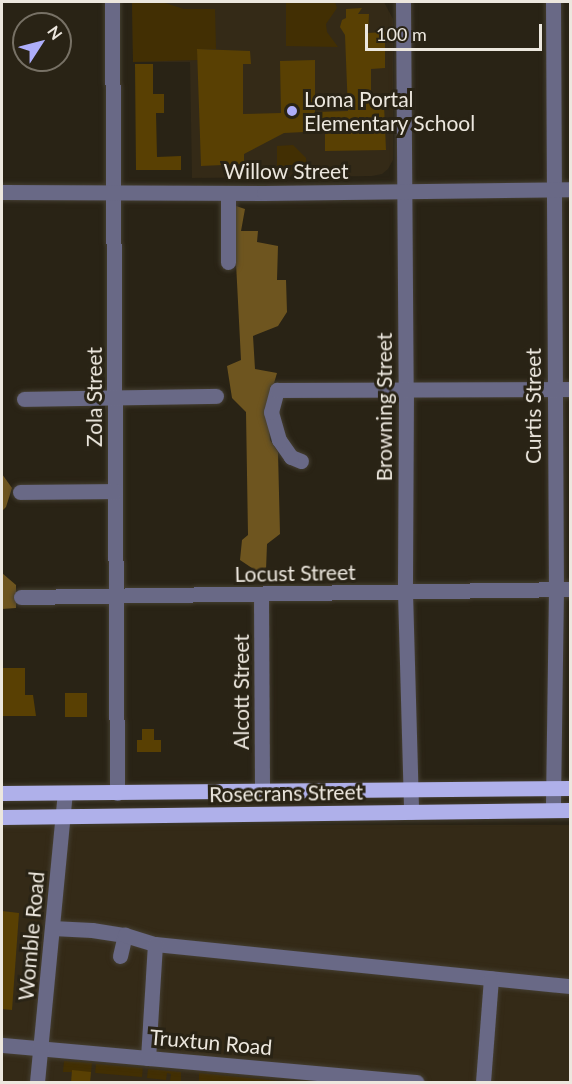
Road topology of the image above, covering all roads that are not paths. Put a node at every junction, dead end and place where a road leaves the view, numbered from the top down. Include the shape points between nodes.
1 (112, 2) edge
2 (403, 2) edge
3 (553, 2) edge
4 (552, 189) junction
5 (570, 189) edge
6 (404, 191) junction
7 (2, 192) edge
8 (114, 192) junction
9 (228, 192) junction
10 (228, 262) dead end
11 (555, 389) junction
12 (570, 389) edge
13 (406, 390) junction
14 (216, 396) dead end
15 (115, 397) junction
16 (24, 399) dead end
17 (301, 461) dead end
18 (115, 491) junction
19 (20, 492) dead end
20 (563, 589) edge
21 (405, 592) junction
22 (261, 594) junction
23 (21, 597) dead end
24 (115, 597) junction
25 (553, 788) junction
26 (570, 788) edge
27 (410, 789) junction
28 (262, 791) junction
29 (2, 793) edge
30 (65, 793) junction
31 (117, 793) junction
32 (553, 810) junction
33 (570, 810) edge
34 (411, 812) junction
35 (2, 817) edge
36 (63, 817) junction
37 (52, 928) junction
38 (125, 935) junction
39 (155, 944) junction
40 (120, 956) dead end
41 (491, 978) junction
42 (570, 986) edge
43 (2, 1045) edge
44 (40, 1047) junction
45 (148, 1058) junction
46 (37, 1083) edge
47 (416, 1083) edge
48 (483, 1083) edge

1 - 8 street, Zola Street
2 - 6 street, Browning Street
3 - 4 street, Curtis Street
4 - 5 street, Willow Street
4 - 6 street, Willow Street
4 - 11 street, Curtis Street
6 - 9 street, Willow Street
6 - 13 street, Browning Street
7 - 8 street, Willow Street
8 - 9 street, Willow Street
8 - 15 street, Zola Street
9 - 10 street
11 - 12 street
11 - 13 street
11 - 20 street, Curtis Street
13 - 17 street via 277,390 271,412 279,440 291,457
13 - 21 street, Browning Street
14 - 15 street
15 - 16 street
15 - 18 street, Zola Street
18 - 19 street
18 - 24 street, Zola Street
20 - 21 street, Locust Street
20 - 25 street, Curtis Street
21 - 22 street, Locust Street
21 - 27 street, Browning Street
22 - 24 street, Locust Street
22 - 28 street, Alcott Street
23 - 24 street, Locust Street
24 - 31 street, Zola Street
25 - 26 main road, Rosecrans Street
25 - 27 main road, Rosecrans Street
25 - 32 street, Curtis Street
27 - 28 main road, Rosecrans Street
27 - 34 street, Browning Street
28 - 31 main road, Rosecrans Street
29 - 30 main road, Rosecrans Street
30 - 31 main road, Rosecrans Street
30 - 36 street, Womble Road
32 - 33 main road, Rosecrans Street
32 - 34 main road, Rosecrans Street
34 - 36 main road, Rosecrans Street
35 - 36 main road, Rosecrans Street
36 - 37 street, Womble Road
37 - 38 street
37 - 44 street, Womble Road
38 - 39 street
38 - 40 street
39 - 41 street
39 - 45 street
41 - 42 street
41 - 48 street
43 - 44 street, Truxtun Road
44 - 45 street, Truxtun Road
44 - 46 street, Womble Road
45 - 47 street, Truxtun Road

